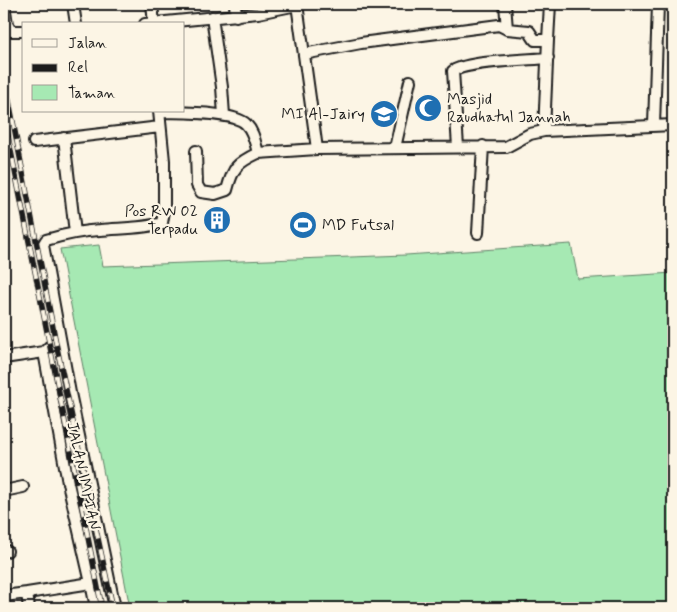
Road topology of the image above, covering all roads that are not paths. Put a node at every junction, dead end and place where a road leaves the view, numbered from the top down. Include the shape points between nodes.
1 (4, 4) edge
2 (73, 4) edge
3 (152, 4) edge
4 (235, 4) edge
5 (505, 4) edge
6 (550, 4) edge
7 (658, 4) edge
8 (297, 5) edge
9 (236, 16) junction
10 (212, 18) junction
11 (76, 22) edge
12 (154, 22) edge
13 (173, 22) edge
14 (507, 29) junction
15 (22, 31) edge
16 (548, 40) junction
17 (304, 54) junction
18 (548, 58) junction
19 (410, 81) dead end
20 (159, 112) edge
21 (224, 115) junction
22 (654, 126) junction
23 (673, 126) edge
24 (160, 127) junction
25 (544, 130) junction
26 (64, 138) junction
27 (34, 142) dead end
28 (483, 146) junction
29 (458, 147) junction
30 (395, 148) junction
31 (317, 149) junction
32 (196, 151) dead end
33 (258, 152) junction
34 (75, 233) junction
35 (478, 233) dead end
36 (60, 341) junction
37 (42, 353) junction
38 (4, 358) edge
39 (23, 487) dead end
40 (4, 491) edge
41 (91, 583) junction
42 (27, 593) junction
43 (4, 596) edge
44 (29, 608) edge
45 (96, 608) edge
46 (115, 608) edge

1 - 15 street via 11,31
2 - 11 street
3 - 12 street
4 - 9 street
5 - 14 street
6 - 16 street
7 - 22 street
8 - 9 street
8 - 17 street
9 - 10 street
10 - 13 street
10 - 21 street
14 - 16 street via 529,31 535,40
14 - 17 street via 499,25
16 - 18 street
17 - 31 street
18 - 25 street
18 - 29 street via 486,63 454,71
19 - 30 street
20 - 21 street
20 - 24 street
21 - 33 street via 245,122 252,131
22 - 23 street
22 - 25 street
24 - 26 street
24 - 34 street via 164,161 162,223
25 - 28 street via 506,147
26 - 27 street
26 - 34 street
28 - 29 street
28 - 35 street
29 - 30 street
30 - 31 street
31 - 33 street
32 - 33 street via 197,185 201,192 215,194 227,190 231,173 243,160
34 - 36 street via 43,243
36 - 37 street
36 - 46 street
37 - 38 street
37 - 41 street, JALAN IMPIAN
39 - 40 street
41 - 42 street
41 - 45 street, JALAN IMPIAN
42 - 43 street
42 - 44 street

